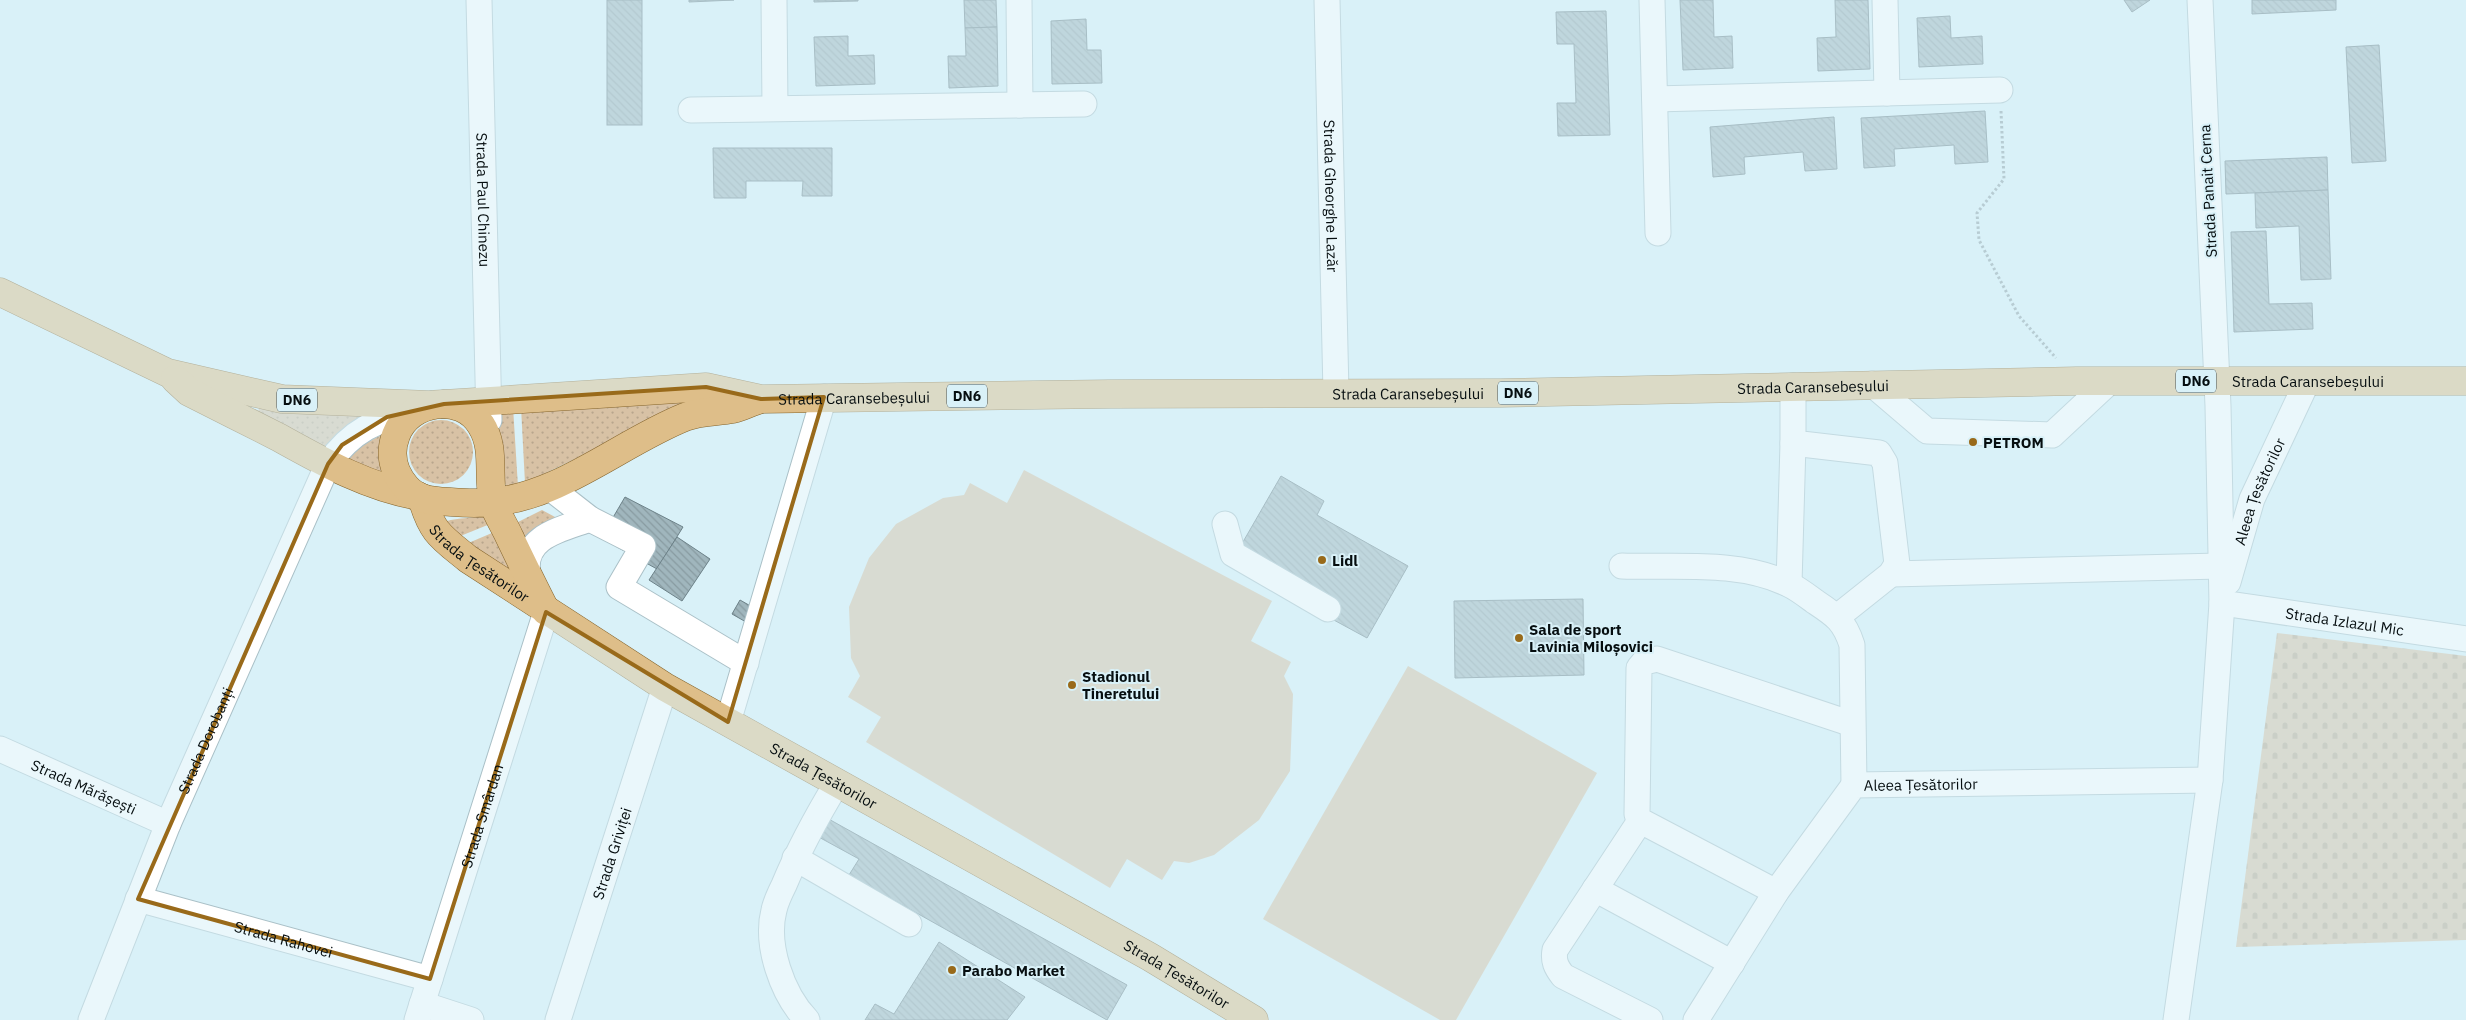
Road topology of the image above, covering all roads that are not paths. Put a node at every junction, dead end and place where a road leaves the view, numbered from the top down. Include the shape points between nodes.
1 (480, 0) edge
2 (774, 0) edge
3 (1019, 0) edge
4 (1328, 0) edge
5 (1652, 0) edge
6 (1885, 0) edge
7 (2197, 7) edge
8 (2000, 90) road end
9 (1887, 93) junction
10 (1654, 99) junction
11 (1084, 104) dead end
12 (1020, 105) junction
13 (775, 108) junction
14 (691, 110) dead end
15 (1658, 233) dead end
16 (0, 292) edge
17 (168, 373) junction
18 (2110, 381) junction
19 (2217, 381) junction
20 (2466, 381) edge
21 (2306, 382) junction
22 (1872, 384) junction
23 (1793, 386) junction
24 (1336, 393) junction
25 (824, 397) junction
26 (761, 399) junction
27 (488, 400) junction
28 (430, 406) junction
29 (1793, 443) junction
30 (490, 454) junction
31 (328, 464) junction
32 (549, 487) junction
33 (429, 499) junction
34 (494, 502) junction
35 (590, 519) junction
36 (1225, 524) dead end
37 (1622, 566) dead end
38 (2220, 566) junction
39 (528, 574) junction
40 (1891, 574) junction
41 (1789, 584) junction
42 (2222, 604) junction
43 (1328, 609) dead end
44 (546, 612) junction
45 (1838, 616) junction
46 (2466, 639) edge
47 (746, 663) junction
48 (665, 687) junction
49 (728, 722) junction
50 (1852, 724) junction
51 (0, 748) edge
52 (2210, 780) junction
53 (837, 783) junction
54 (1854, 785) junction
55 (1640, 821) junction
56 (168, 824) junction
57 (795, 858) junction
58 (1595, 889) junction
59 (1776, 892) junction
60 (138, 899) junction
61 (909, 924) dead end
62 (1732, 963) junction
63 (430, 979) junction
64 (420, 1012) edge
65 (91, 1020) edge
66 (471, 1020) edge
67 (558, 1020) edge
68 (807, 1020) edge
69 (1254, 1020) edge
70 (1650, 1020) edge
71 (1696, 1020) edge
72 (2176, 1020) edge

1 - 27 street, Strada Paul Chinezu
2 - 13 street
3 - 12 street
4 - 24 street, Strada Gheorghe Lazăr
5 - 10 street
6 - 9 street
7 - 19 street, Strada Panait Cerna
8 - 9 street
9 - 10 street
10 - 15 street
11 - 12 street
12 - 13 street
13 - 14 street
16 - 17 main road, DN6
17 - 28 main road, Strada Caransebeșului / DN6 via 282,399
17 - 31 main road, DN6 via 189,392
18 - 19 main road, Strada Caransebeșului / DN6
18 - 22 main road, Strada Caransebeșului / DN6
18 - 22 street via 2052,435 1927,431
19 - 21 main road, Strada Caransebeșului / DN6
19 - 38 street, Aleea Țesătorilor
20 - 21 main road, Strada Caransebeșului / DN6
21 - 42 street, Aleea Țesătorilor via 2252,499
22 - 23 main road, Strada Caransebeșului / DN6
23 - 24 main road, Strada Caransebeșului / DN6 via 1502,393
23 - 29 street
24 - 25 main road, Strada Caransebeșului / DN6
25 - 26 main road, Strada Caransebeșului / DN6
25 - 47 street
26 - 27 main road, Strada Caransebeșului / DN6 via 706,387
26 - 32 main road, DN6 via 732,409 686,417
27 - 28 main road, Strada Caransebeșului / DN6
27 - 30 street, Strada Paul Chinezu
28 - 30 main road via 457,406 475,417 487,434
28 - 31 street, Strada Dorobanți via 388,417 362,430 342,445
28 - 33 main road via 398,429 392,454 394,467 408,489
29 - 40 street via 1879,453 1885,462 1897,564
29 - 41 street
30 - 33 main road via 485,475 476,488 463,497
30 - 34 main road
31 - 33 main road, DN6 via 367,483
31 - 56 street, Strada Dorobanți
32 - 34 main road, DN6
32 - 35 street
33 - 34 main road, DN6
33 - 44 main road, Strada Țesătorilor via 428,521 441,537
34 - 39 main road
35 - 39 street via 541,539 528,554
35 - 47 street via 643,546 619,587
36 - 43 street via 1233,554
37 - 41 street via 1721,568 1762,575
38 - 40 street
38 - 42 street, Aleea Țesătorilor
39 - 44 main road
40 - 45 street
41 - 45 street
42 - 46 street, Strada Izlazul Mic
42 - 52 street, Aleea Țesătorilor
44 - 48 main road, Strada Țesătorilor
44 - 63 street, Strada Smârdan
45 - 50 street via 1852,645
47 - 49 street
48 - 49 main road, Strada Țesătorilor
48 - 67 street, Strada Griviței
49 - 53 main road, Strada Țesătorilor
50 - 54 street
50 - 55 street via 1650,659 1640,668 1638,676 1637,814
51 - 56 street, Strada Mărășești
52 - 54 street, Aleea Țesătorilor
52 - 72 street, Aleea Țesătorilor
53 - 57 street
53 - 69 main road, Strada Țesătorilor via 1150,957
54 - 59 street, Aleea Țesătorilor
55 - 58 street
55 - 59 street
56 - 60 street, Strada Dorobanți
57 - 61 street
57 - 68 street via 774,910 771,929 774,952 785,986
58 - 62 street
58 - 70 street via 1555,950 1556,968 1563,976
59 - 62 street, Aleea Țesătorilor
60 - 63 street, Strada Rahovei
60 - 65 street, Strada Dorobanți
62 - 71 street, Aleea Țesătorilor
63 - 64 street, Strada Smârdan
64 - 66 street

